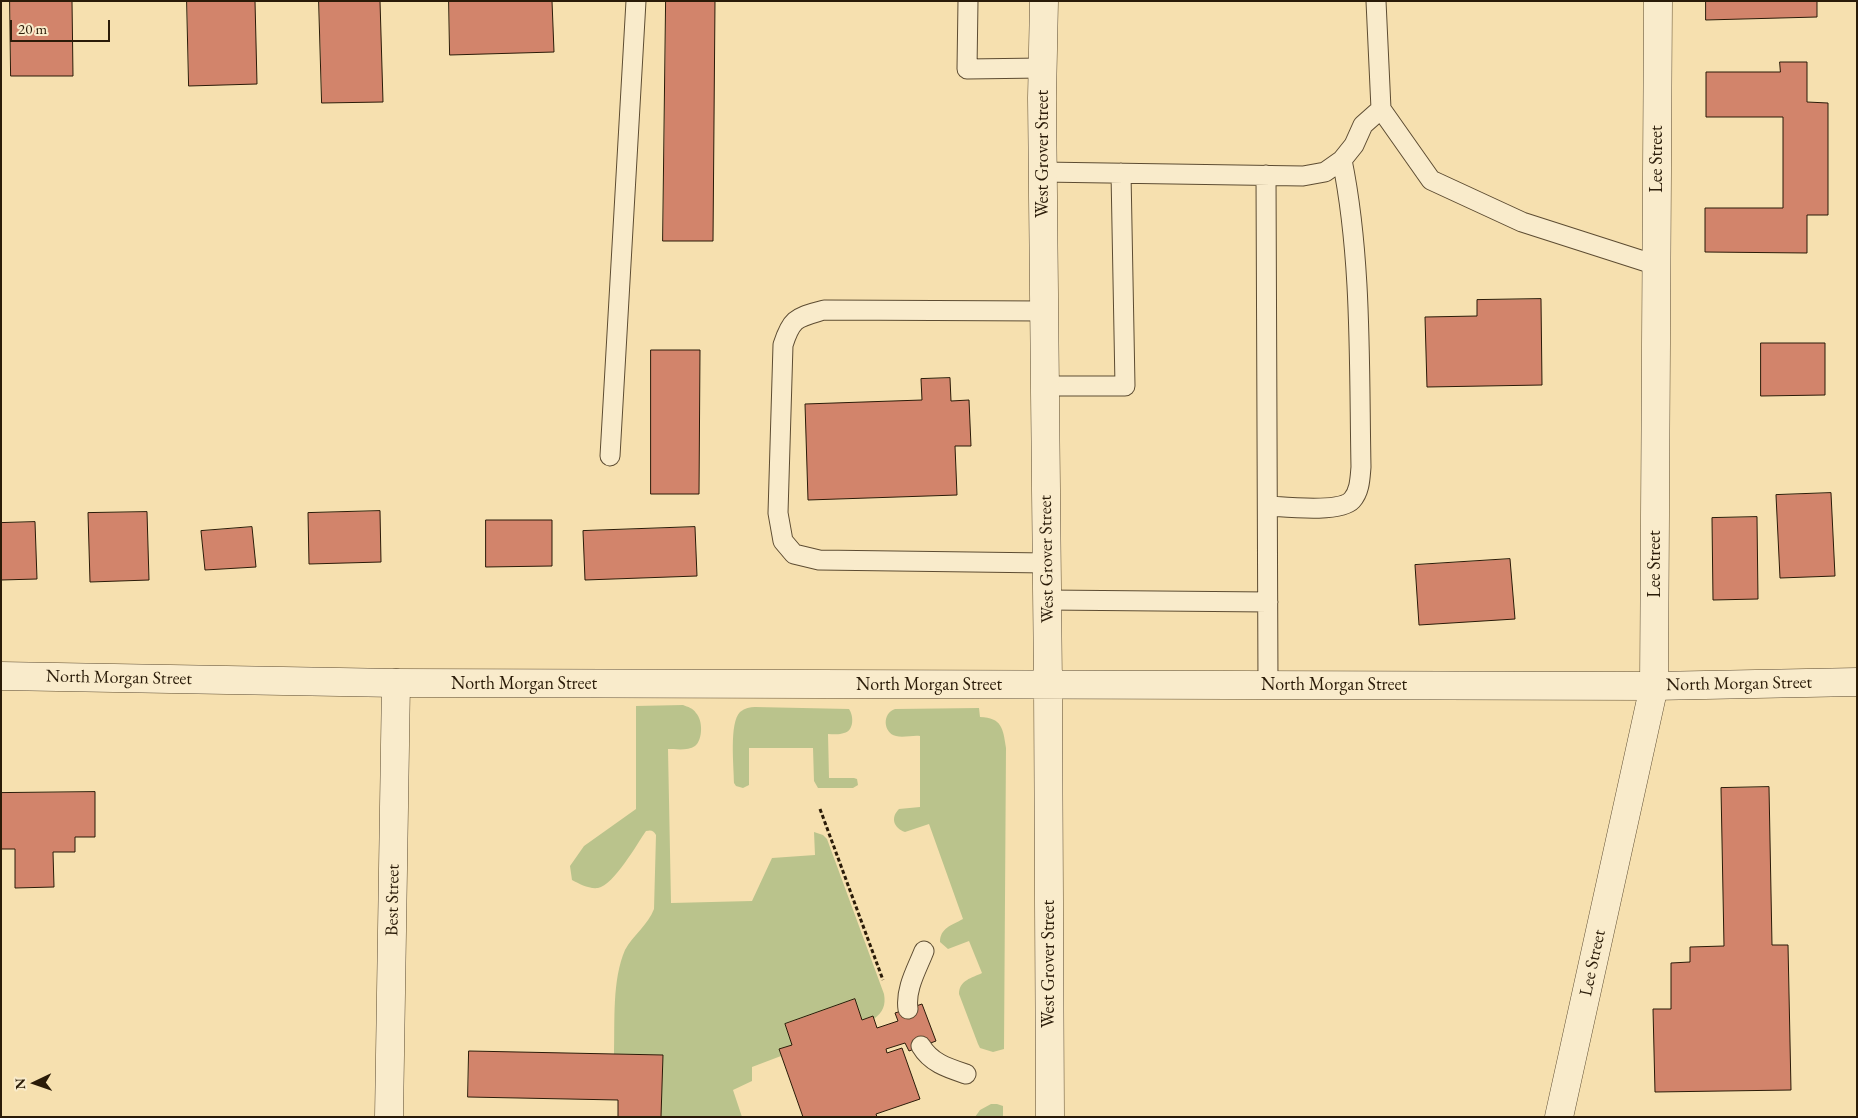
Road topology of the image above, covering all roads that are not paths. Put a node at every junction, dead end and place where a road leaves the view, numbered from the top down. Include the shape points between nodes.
1 (636, 1) edge
2 (968, 1) edge
3 (1044, 1) edge
4 (1376, 1) edge
5 (1658, 1) edge
6 (1042, 68) junction
7 (1382, 109) junction
8 (1342, 160) junction
9 (1042, 172) junction
10 (1121, 173) junction
11 (1266, 175) junction
12 (1656, 265) junction
13 (1044, 311) junction
14 (1045, 386) junction
15 (610, 456) dead end
16 (1268, 506) junction
17 (1047, 563) junction
18 (1047, 600) junction
19 (1268, 602) junction
20 (1, 676) edge
21 (1857, 682) edge
22 (396, 683) junction
23 (1048, 685) junction
24 (1268, 685) junction
25 (1654, 686) junction
26 (924, 951) dead end
27 (908, 1009) dead end
28 (921, 1046) dead end
29 (966, 1074) dead end
30 (389, 1117) edge
31 (1050, 1117) edge
32 (1559, 1117) edge

1 - 15 lane
2 - 6 lane via 967,69
3 - 6 street, West Grover Street
4 - 7 lane
5 - 12 street, Lee Street
6 - 9 street, West Grover Street
7 - 8 lane via 1363,125 1354,145
7 - 12 lane via 1431,180 1522,222
8 - 11 lane via 1325,172 1302,176
8 - 16 lane via 1357,299 1359,485 1356,495 1343,506
9 - 10 lane
9 - 13 street, West Grover Street
10 - 11 lane
10 - 14 lane via 1125,386
11 - 16 lane
12 - 25 street, Lee Street
13 - 14 street, West Grover Street
13 - 17 lane via 824,310 802,317 789,326 783,344 778,513 783,541 794,554 819,560
14 - 17 street, West Grover Street
16 - 19 lane
17 - 18 street, West Grover Street
18 - 19 lane
18 - 23 street, West Grover Street
19 - 24 lane
20 - 22 street, North Morgan Street
21 - 25 street, North Morgan Street
22 - 23 street, North Morgan Street
22 - 30 street, Best Street
23 - 24 street, North Morgan Street
23 - 31 street, West Grover Street
24 - 25 street, North Morgan Street
25 - 32 street, Lee Street
26 - 27 lane via 906,1000
28 - 29 lane via 932,1060

